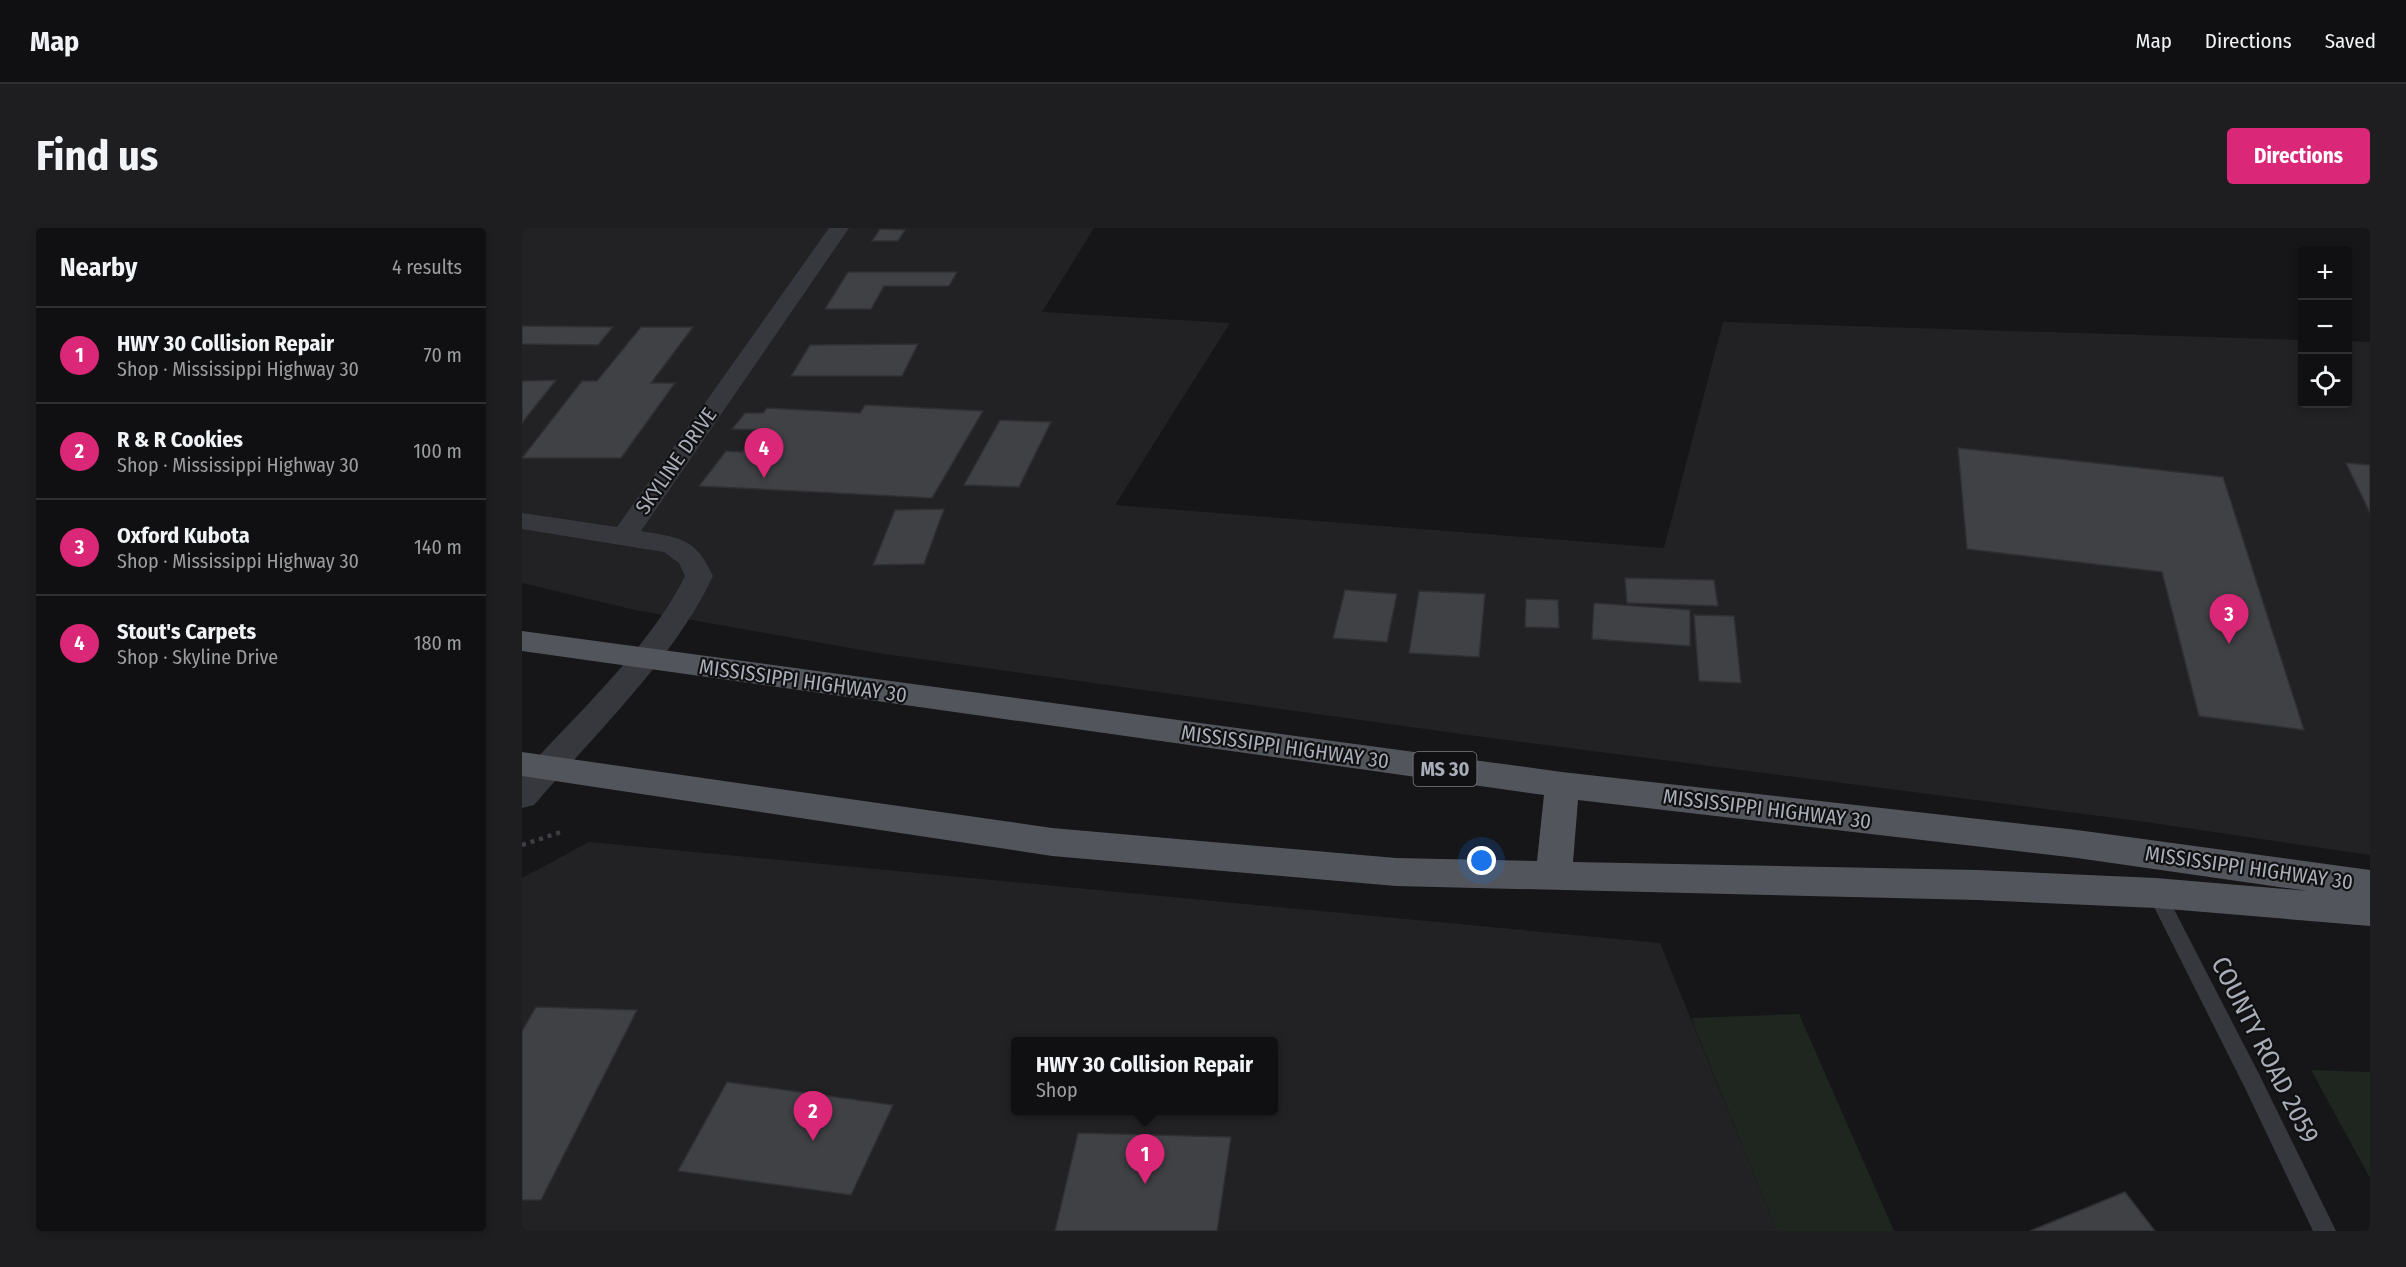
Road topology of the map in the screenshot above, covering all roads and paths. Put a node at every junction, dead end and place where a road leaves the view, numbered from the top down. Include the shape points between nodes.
1 (839, 228) edge
2 (522, 521) edge
3 (624, 536) junction
4 (522, 641) edge
5 (644, 659) junction
6 (535, 766) edge
7 (1562, 785) junction
8 (522, 796) edge
9 (561, 832) dead end
10 (522, 845) edge
11 (1554, 876) junction
12 (2370, 885) edge
13 (2156, 893) junction
14 (2370, 911) edge
15 (2325, 1231) edge

1 - 3 street, SKYLINE DRIVE
2 - 3 street
3 - 5 street, SKYLINE DRIVE via 672,545 691,558 699,576 687,601
4 - 5 main road, MISSISSIPPI HIGHWAY 30 / MS 30
5 - 6 street
5 - 7 main road, MISSISSIPPI HIGHWAY 30 / MS 30
6 - 8 street
6 - 11 main road, MISSISSIPPI HIGHWAY 30 via 1052,842 1396,872
7 - 11 main road
7 - 12 main road, MISSISSIPPI HIGHWAY 30 / MS 30 via 2078,844
9 - 10 path
11 - 13 main road, MISSISSIPPI HIGHWAY 30
13 - 14 main road, MISSISSIPPI HIGHWAY 30
13 - 15 lane, COUNTY ROAD 2059

